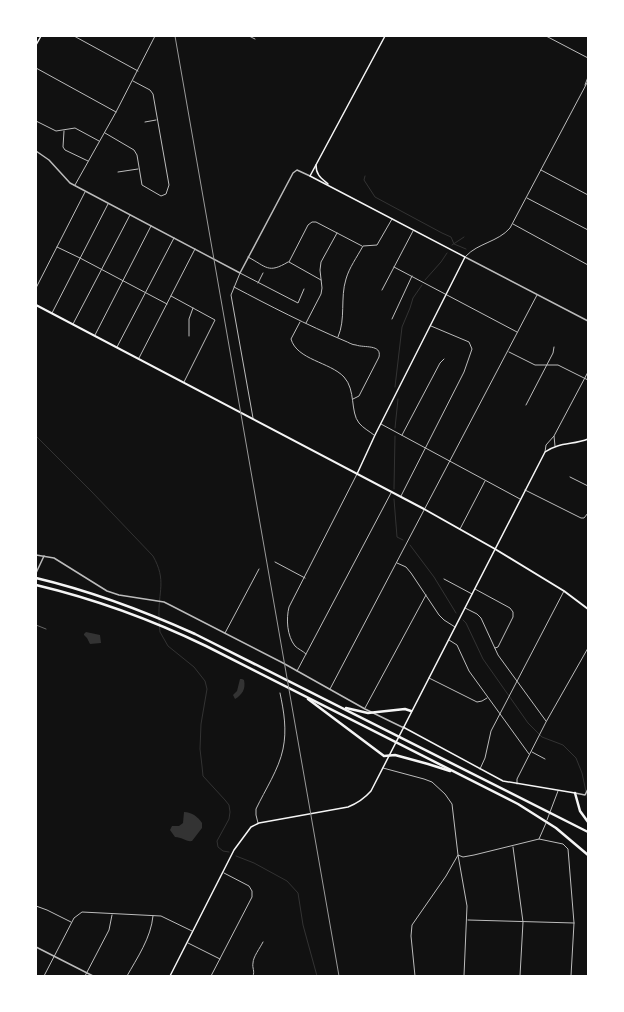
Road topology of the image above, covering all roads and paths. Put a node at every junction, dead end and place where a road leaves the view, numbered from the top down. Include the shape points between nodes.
1 (41, 36) edge
2 (74, 36) edge
3 (155, 36) edge
4 (250, 36) edge
5 (385, 36) edge
6 (546, 36) edge
7 (255, 39) dead end
8 (36, 45) edge
9 (588, 58) edge
10 (36, 68) edge
11 (138, 71) junction
12 (588, 77) edge
13 (133, 81) junction
14 (588, 81) edge
15 (584, 87) junction
16 (116, 112) junction
17 (157, 120) junction
18 (36, 121) edge
19 (145, 122) dead end
20 (64, 131) junction
21 (105, 133) junction
22 (100, 141) junction
23 (36, 150) edge
24 (89, 162) junction
25 (317, 163) junction
26 (138, 169) junction
27 (540, 170) junction
28 (118, 172) dead end
29 (310, 176) junction
30 (75, 185) junction
31 (331, 187) junction
32 (86, 192) junction
33 (588, 195) edge
34 (526, 197) junction
35 (108, 204) junction
36 (130, 215) junction
37 (392, 218) junction
38 (512, 224) junction
39 (152, 226) junction
40 (413, 230) junction
41 (588, 230) edge
42 (337, 233) junction
43 (174, 238) junction
44 (363, 246) junction
45 (57, 247) junction
46 (195, 249) junction
47 (465, 257) junction
48 (80, 258) junction
49 (248, 258) junction
50 (289, 262) junction
51 (588, 265) edge
52 (394, 267) junction
53 (101, 270) junction
54 (263, 272) dead end
55 (240, 274) junction
56 (412, 276) junction
57 (321, 280) junction
58 (124, 281) junction
59 (258, 284) junction
60 (234, 287) junction
61 (36, 288) edge
62 (304, 289) dead end
63 (382, 290) dead end
64 (145, 292) junction
65 (446, 294) junction
66 (538, 295) junction
67 (171, 296) junction
68 (167, 304) junction
69 (36, 305) edge
70 (193, 308) junction
71 (52, 313) junction
72 (392, 319) dead end
73 (300, 321) junction
74 (588, 321) edge
75 (73, 324) junction
76 (306, 324) junction
77 (430, 325) junction
78 (518, 332) junction
79 (95, 336) junction
80 (189, 336) dead end
81 (338, 338) junction
82 (116, 347) junction
83 (554, 348) dead end
84 (508, 352) junction
85 (139, 358) junction
86 (444, 359) dead end
87 (547, 365) junction
88 (588, 372) edge
89 (584, 378) junction
90 (588, 380) edge
91 (184, 383) junction
92 (353, 399) junction
93 (526, 405) dead end
94 (253, 419) junction
95 (380, 424) junction
96 (374, 435) junction
97 (402, 436) junction
98 (554, 436) junction
99 (588, 439) edge
100 (555, 446) junction
101 (425, 449) junction
102 (545, 452) junction
103 (449, 461) junction
104 (357, 474) junction
105 (570, 477) dead end
106 (485, 481) junction
107 (588, 486) edge
108 (525, 490) junction
109 (392, 492) junction
110 (401, 496) junction
111 (520, 499) junction
112 (424, 509) junction
113 (588, 513) edge
114 (460, 530) junction
115 (495, 549) junction
116 (36, 555) edge
117 (44, 556) junction
118 (275, 562) dead end
119 (396, 562) junction
120 (259, 569) dead end
121 (36, 573) edge
122 (36, 578) edge
123 (305, 578) junction
124 (444, 579) dead end
125 (37, 585) edge
126 (474, 589) junction
127 (564, 591) junction
128 (472, 594) junction
129 (426, 595) junction
130 (465, 608) junction
131 (588, 609) edge
132 (36, 625) edge
133 (455, 627) junction
134 (46, 629) dead end
135 (225, 634) junction
136 (448, 640) junction
137 (588, 648) edge
138 (495, 649) junction
139 (306, 654) junction
140 (297, 671) junction
141 (429, 677) junction
142 (517, 682) junction
143 (330, 690) junction
144 (280, 693) dead end
145 (301, 694) junction
146 (487, 698) junction
147 (340, 706) junction
148 (365, 709) junction
149 (411, 711) junction
150 (500, 714) junction
151 (546, 722) junction
152 (403, 727) junction
153 (531, 752) junction
154 (530, 755) junction
155 (388, 756) junction
156 (545, 759) dead end
157 (383, 768) junction
158 (480, 769) junction
159 (457, 773) junction
160 (517, 784) junction
161 (588, 789) edge
162 (558, 791) junction
163 (575, 793) junction
164 (585, 795) junction
165 (588, 796) edge
166 (588, 822) edge
167 (259, 823) junction
168 (588, 832) edge
169 (539, 840) junction
170 (513, 847) junction
171 (458, 855) junction
172 (588, 855) edge
173 (223, 872) junction
174 (36, 906) edge
175 (112, 913) junction
176 (153, 916) junction
177 (467, 920) junction
178 (71, 922) junction
179 (523, 922) junction
180 (574, 923) junction
181 (193, 931) junction
182 (187, 942) junction
183 (263, 942) dead end
184 (36, 947) edge
185 (54, 956) junction
186 (220, 959) junction
187 (87, 973) junction
188 (44, 976) edge
189 (85, 976) edge
190 (93, 976) edge
191 (127, 976) edge
192 (170, 976) edge
193 (211, 976) edge
194 (253, 976) edge
195 (415, 976) edge
196 (464, 976) edge
197 (520, 976) edge
198 (571, 976) edge

1 - 8 main road
2 - 11 street
3 - 11 street
4 - 7 street
5 - 25 main road
6 - 9 street
10 - 16 street
11 - 13 street
12 - 15 street
13 - 16 street
13 - 17 street via 153,94
14 - 15 street
15 - 27 street
16 - 21 street
17 - 19 street
17 - 26 street via 169,185 164,196 142,185
18 - 20 street via 52,130
20 - 22 street via 75,128
20 - 24 street via 65,150
21 - 22 street
21 - 26 street via 134,150
22 - 24 street
23 - 30 street
24 - 30 street
25 - 29 main road
25 - 31 main road via 316,170 320,178
26 - 28 street
27 - 33 street
27 - 34 street
29 - 31 main road
29 - 49 street via 297,170 293,173
30 - 32 street
31 - 37 main road
32 - 35 street
32 - 45 street
34 - 38 street
34 - 41 street
35 - 36 street
35 - 48 street
36 - 39 street
36 - 53 street
37 - 40 main road
37 - 44 street via 377,245
38 - 47 street via 504,234 474,248
38 - 51 street
39 - 43 street
39 - 58 street
40 - 47 main road
40 - 52 street
42 - 44 street
42 - 50 street via 312,222
42 - 57 street via 321,262
43 - 46 street
43 - 64 street
44 - 81 street via 346,280 342,328
45 - 48 street
45 - 61 street
46 - 55 street
46 - 67 street
47 - 65 main road
47 - 66 street
48 - 53 street
48 - 71 street
49 - 50 street via 270,269
49 - 55 street
50 - 57 street
52 - 56 street
52 - 63 street
53 - 58 street
53 - 75 street
54 - 59 street
55 - 59 street
55 - 60 street
56 - 65 street
56 - 72 street
57 - 76 street via 321,294
58 - 64 street
58 - 79 street
59 - 62 street via 298,303
60 - 73 street
60 - 94 street via 231,295
64 - 68 street
64 - 82 street
65 - 77 main road
65 - 78 street
66 - 74 street
66 - 78 street
67 - 68 street
67 - 70 street
68 - 85 street
69 - 71 main road
70 - 80 street via 189,319
70 - 91 street via 215,320
71 - 75 main road
73 - 76 street
73 - 92 street via 291,339 295,349 345,378
75 - 79 main road
76 - 81 street
77 - 95 main road
77 - 101 street via 469,342 472,349 464,372
78 - 84 street
79 - 82 main road
81 - 92 street via 355,345 375,347 380,353 359,396
82 - 85 main road
83 - 87 street
84 - 87 street via 535,365
84 - 103 street
85 - 91 main road
86 - 97 street via 440,362
87 - 89 street via 558,365
87 - 93 street
88 - 89 street
89 - 90 street
89 - 98 street
91 - 94 main road
92 - 96 street via 359,422
94 - 104 main road
95 - 96 main road
95 - 97 street
96 - 104 main road
97 - 101 street
98 - 100 street
98 - 102 street via 546,445
99 - 100 main road
100 - 102 main road
101 - 103 street
101 - 110 street
102 - 108 main road
103 - 106 street
103 - 112 street
104 - 109 main road
104 - 123 street
105 - 107 street
106 - 111 street
106 - 114 street
108 - 111 main road
108 - 113 street via 581,518
109 - 110 main road
109 - 139 street
110 - 112 main road
111 - 115 main road
112 - 114 main road
112 - 119 street
114 - 115 main road
115 - 126 main road
115 - 127 main road
116 - 117 street
117 - 121 street
117 - 135 street via 54,558 107,591 164,602
118 - 123 street
119 - 129 street via 406,567
119 - 143 street
120 - 135 street
122 - 147 highway via 89,593 166,621
123 - 139 street via 289,607 287,624 295,646
124 - 128 street
125 - 145 highway via 96,602 154,623
126 - 128 main road
126 - 138 street via 514,612
127 - 131 main road
127 - 142 street
128 - 130 main road
129 - 133 street via 439,615
129 - 148 street
130 - 133 main road
130 - 138 street via 481,618
132 - 134 lane
133 - 136 main road
135 - 140 street
136 - 141 main road
136 - 146 street via 457,645 465,664
137 - 151 street
138 - 142 street
139 - 140 street
140 - 143 street
141 - 146 street via 477,702
141 - 149 main road
142 - 150 street
142 - 151 street
143 - 148 street
144 - 167 street via 285,717 283,749 256,809
145 - 155 highway via 384,756
145 - 159 highway
146 - 150 street
147 - 149 highway via 368,713 405,709
147 - 168 highway
148 - 152 street
149 - 152 main road
150 - 154 street
150 - 158 street via 491,731
151 - 153 street
152 - 155 main road
152 - 158 main road
153 - 154 street
153 - 156 street
154 - 160 street
155 - 157 main road
155 - 159 highway via 395,755
157 - 167 main road via 371,791 356,804
157 - 171 street via 432,782 445,794 452,804
158 - 160 main road via 502,781
159 - 172 highway via 534,813
160 - 162 main road
161 - 164 street
162 - 163 main road
162 - 169 street
163 - 164 street
163 - 166 highway via 580,811
164 - 165 street
167 - 173 main road via 251,828 234,850
169 - 170 street
169 - 180 street via 562,844 568,849
170 - 171 street via 463,857
170 - 179 street
171 - 177 street
171 - 195 street via 412,925
173 - 181 main road
173 - 186 street via 249,886 252,897
174 - 178 street
175 - 176 street
175 - 178 street via 82,912
175 - 187 street via 109,930
176 - 181 street via 166,918
176 - 191 street via 148,936
177 - 179 street
177 - 196 street
178 - 185 street
179 - 180 street
179 - 197 street
180 - 198 street
181 - 182 main road
182 - 186 street
182 - 192 main road
183 - 194 street via 252,964
184 - 185 street
185 - 187 street
185 - 188 street
186 - 193 street
187 - 189 street
187 - 190 street

